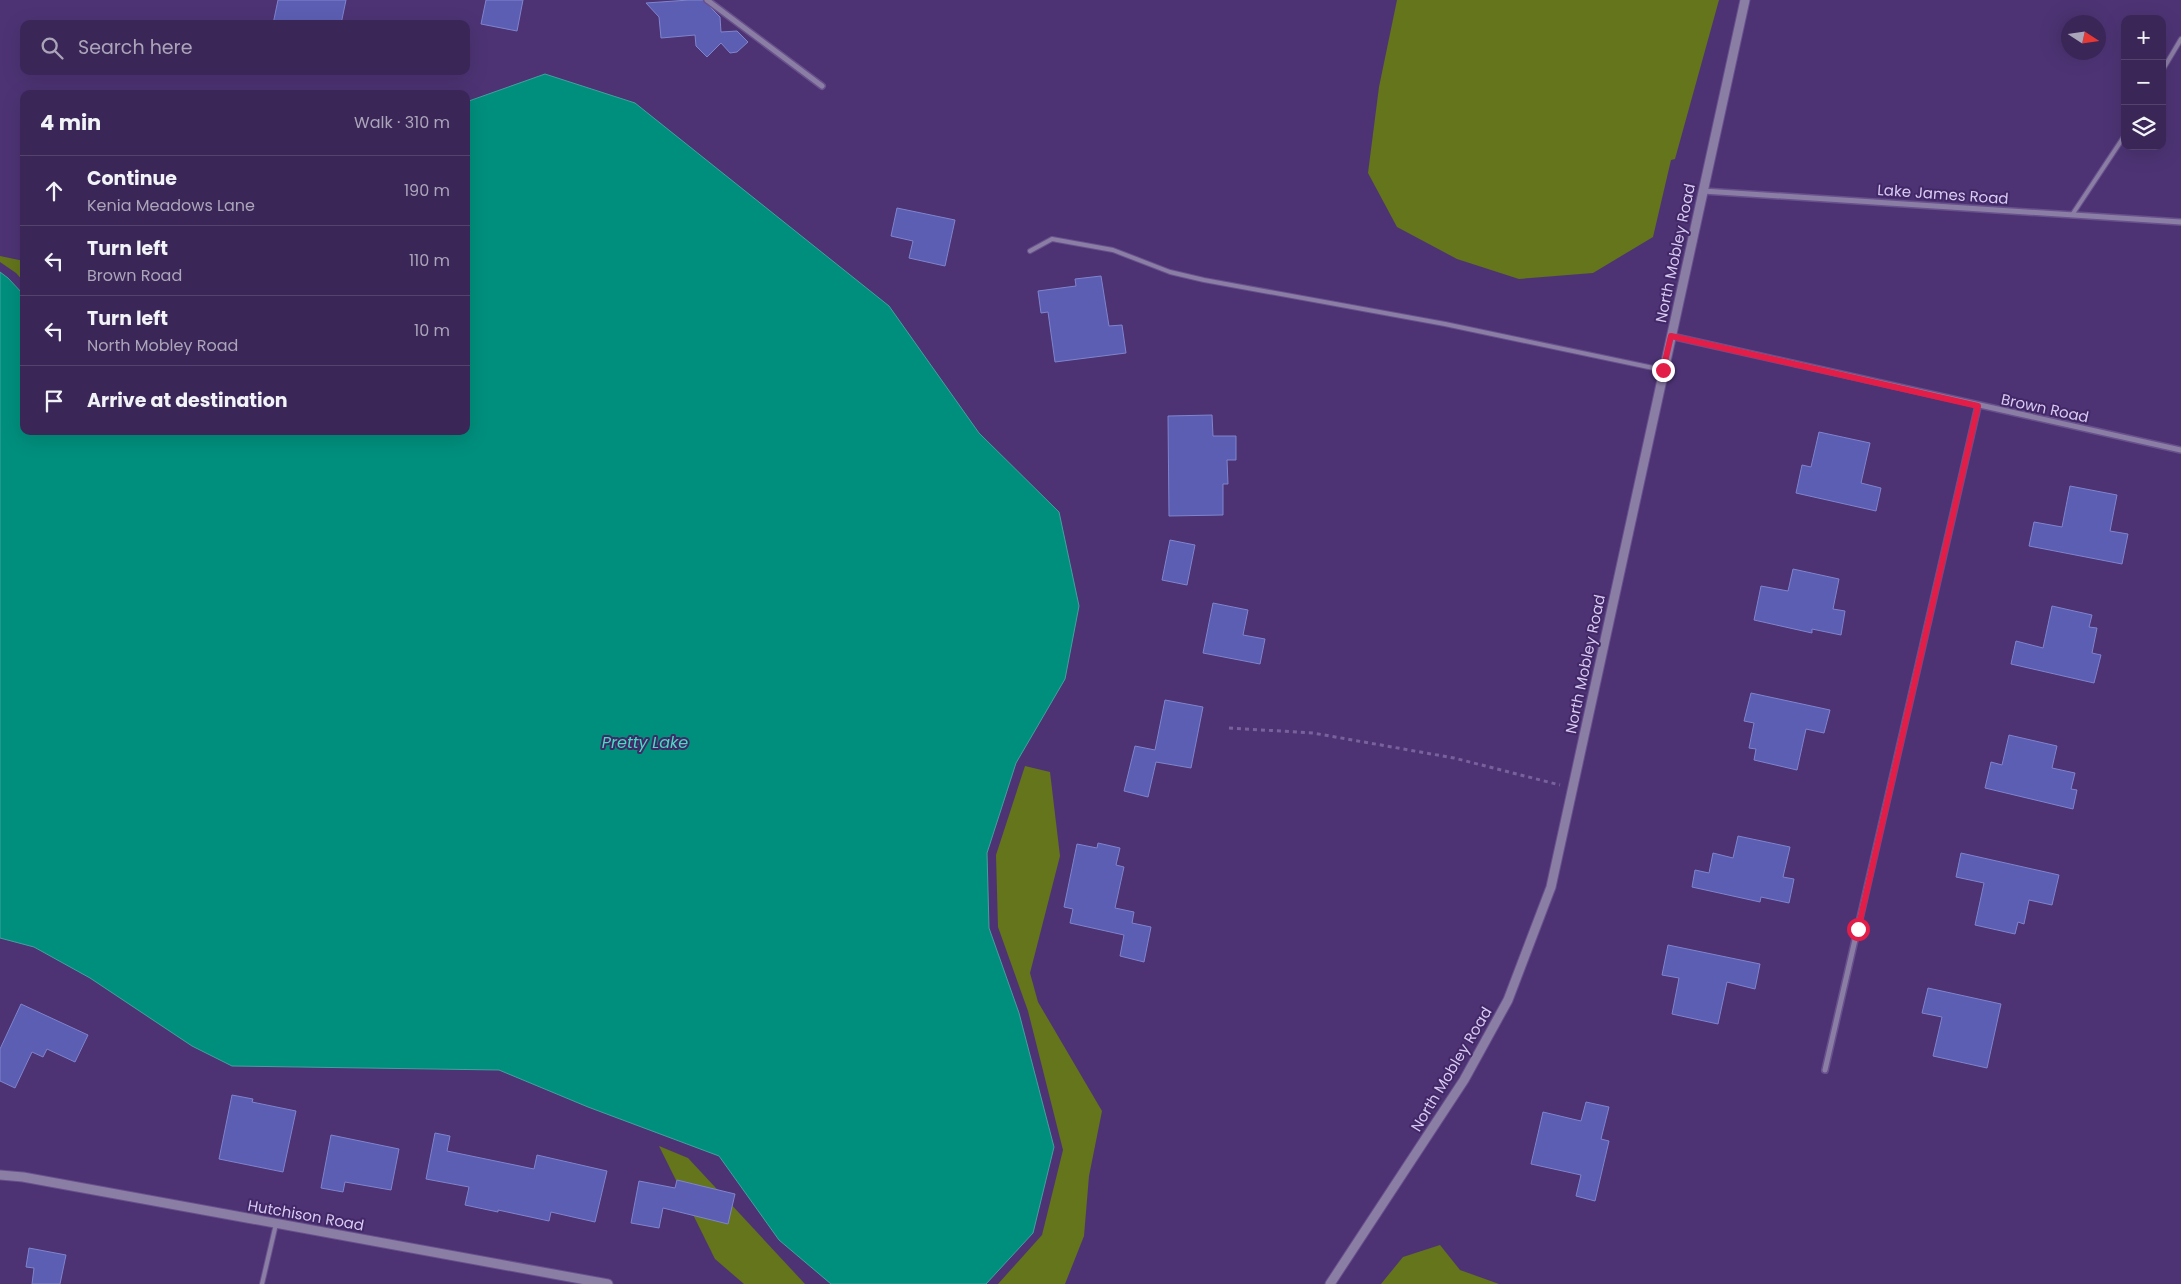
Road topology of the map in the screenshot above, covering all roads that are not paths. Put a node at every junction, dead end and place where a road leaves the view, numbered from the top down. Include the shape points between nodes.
1 (707, 0) edge
2 (1744, 0) edge
3 (2181, 39) edge
4 (2166, 64) edge
5 (822, 86) dead end
6 (2121, 141) edge
7 (1702, 191) junction
8 (2072, 215) junction
9 (2181, 222) edge
10 (1030, 251) dead end
11 (1671, 336) junction
12 (1663, 370) junction
13 (1978, 406) junction
14 (2181, 450) edge
15 (1825, 1070) dead end
16 (0, 1175) edge
17 (276, 1224) junction
18 (262, 1284) edge
19 (608, 1284) edge
20 (1330, 1284) edge

1 - 5 street
2 - 7 street, North Mobley Road
3 - 4 lane
6 - 8 lane
7 - 8 street, Lake James Road
7 - 11 street, North Mobley Road
8 - 9 street, Lake James Road
10 - 12 lane via 1052,239 1113,250 1187,276 1445,324
11 - 12 street, North Mobley Road
11 - 13 street, Brown Road
12 - 20 street, North Mobley Road via 1551,887 1508,1000 1464,1080
13 - 14 street, Brown Road
13 - 15 street
16 - 17 street, Hutchison Road
17 - 18 lane
17 - 19 street, Hutchison Road

